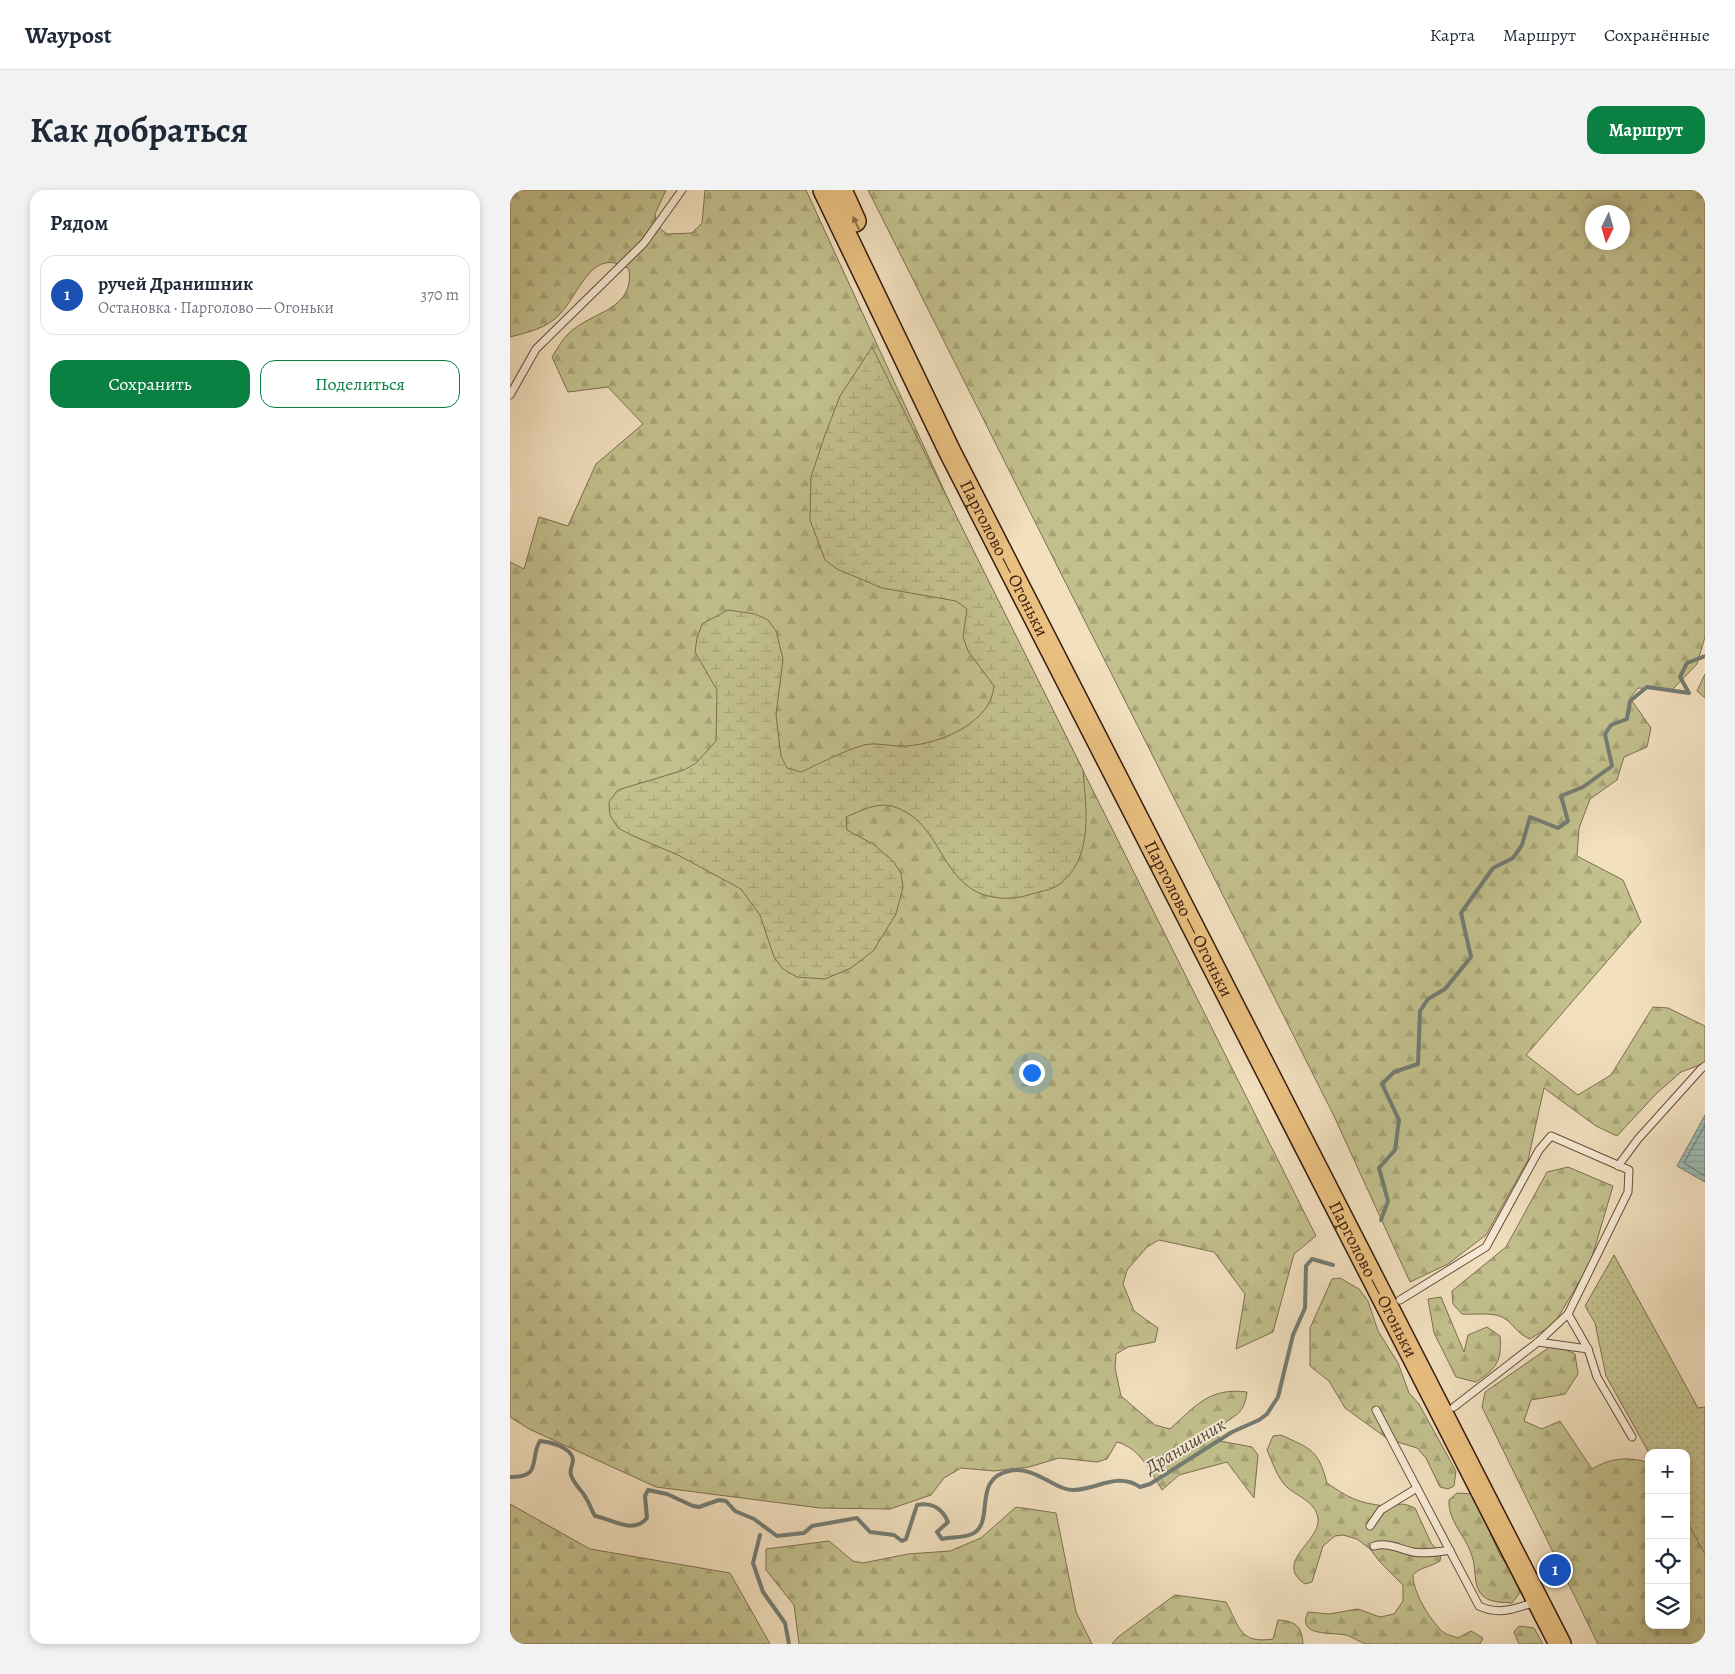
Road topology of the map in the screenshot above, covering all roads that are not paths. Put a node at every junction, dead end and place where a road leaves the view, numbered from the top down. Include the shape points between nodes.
1 (682, 190) edge
2 (824, 190) edge
3 (841, 190) edge
4 (510, 395) edge
5 (1705, 1066) edge
6 (1618, 1166) junction
7 (1400, 1300) junction
8 (1568, 1314) junction
9 (1538, 1342) junction
10 (1588, 1349) junction
11 (1454, 1407) junction
12 (1376, 1410) dead end
13 (1632, 1437) dead end
14 (1418, 1488) junction
15 (1370, 1526) dead end
16 (1374, 1546) dead end
17 (1450, 1550) junction
18 (1539, 1602) junction
19 (1560, 1644) edge
20 (1576, 1644) edge

1 - 4 lane via 644,243 536,349
2 - 18 main road, Парголово — Огоньки via 950,452
7 -> 3 main road, Парголово — Огоньки via 958,438
5 - 6 lane via 1638,1139
6 - 7 lane via 1550,1136 1539,1150 1486,1247
6 - 8 lane via 1629,1170 1628,1192
7 - 11 main road, Парголово — Огоньки
8 - 9 lane
8 - 10 lane
9 - 10 lane
9 - 11 lane
10 - 13 lane via 1597,1377
11 - 20 main road, Парголово — Огоньки
12 - 14 lane
14 - 15 lane via 1382,1510
14 - 17 lane
16 - 17 lane via 1390,1544 1412,1552 1427,1553
17 - 18 lane via 1479,1606 1490,1612 1502,1612
18 - 19 main road, Парголово — Огоньки

